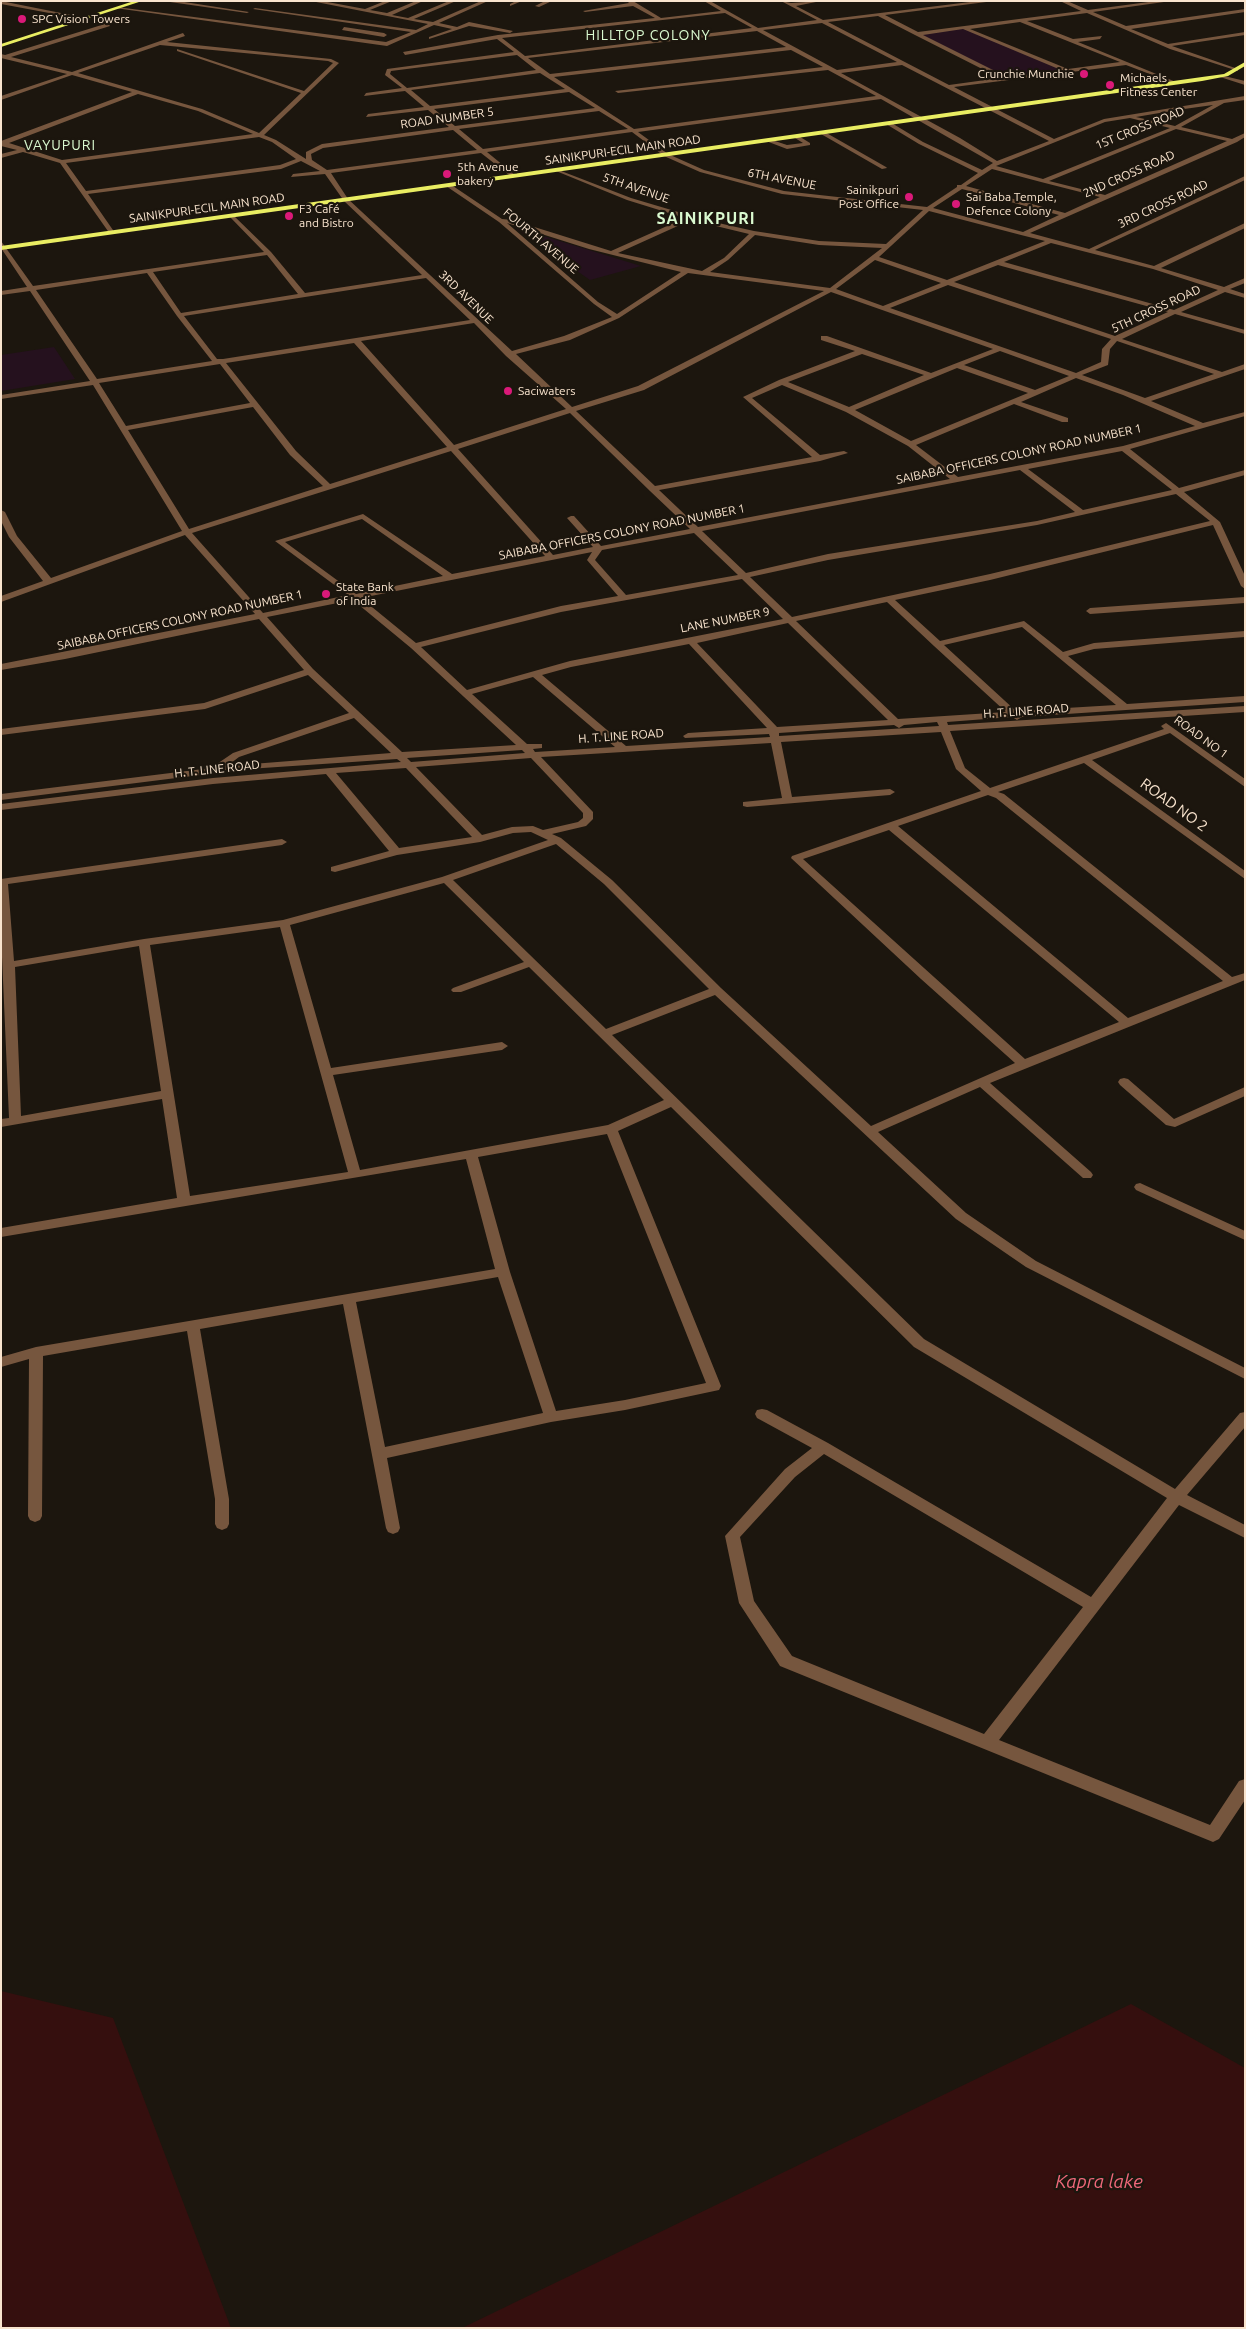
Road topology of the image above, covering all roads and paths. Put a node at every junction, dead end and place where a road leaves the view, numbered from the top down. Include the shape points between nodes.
1 (124, 1) edge
2 (140, 1) edge
3 (165, 1) edge
4 (190, 1) edge
5 (315, 1) edge
6 (347, 1) edge
7 (390, 1) edge
8 (421, 1) edge
9 (454, 1) edge
10 (486, 1) edge
11 (520, 1) edge
12 (550, 1) edge
13 (706, 1) edge
14 (783, 1) edge
15 (819, 1) edge
16 (992, 1) edge
17 (1062, 1) edge
18 (1169, 1) edge
19 (1, 2) edge
20 (980, 2) edge
21 (631, 3) edge
22 (233, 4) dead end
23 (268, 4) dead end
24 (181, 5) junction
25 (336, 5) junction
26 (512, 5) dead end
27 (790, 5) junction
28 (537, 6) dead end
29 (117, 8) junction
30 (255, 9) junction
31 (221, 10) junction
32 (1245, 10) edge
33 (366, 11) junction
34 (585, 11) dead end
35 (725, 12) junction
36 (1088, 13) junction
37 (158, 14) junction
38 (247, 15) junction
39 (387, 15) junction
40 (880, 15) junction
41 (76, 16) junction
42 (409, 19) junction
43 (660, 20) junction
44 (1017, 20) junction
45 (822, 21) junction
46 (221, 22) junction
47 (433, 23) junction
48 (108, 25) dead end
49 (962, 27) junction
50 (456, 28) junction
51 (1124, 28) junction
52 (338, 29) dead end
53 (757, 30) junction
54 (416, 31) junction
55 (1245, 33) edge
56 (523, 34) junction
57 (917, 34) junction
58 (184, 35) dead end
59 (498, 37) junction
60 (1100, 37) dead end
61 (401, 38) junction
62 (431, 38) dead end
63 (1, 41) edge
64 (1070, 41) junction
65 (159, 43) junction
66 (176, 45) junction
67 (1170, 45) junction
68 (1, 46) edge
69 (790, 48) junction
70 (405, 53) dead end
71 (517, 53) junction
72 (3, 57) edge
73 (525, 57) junction
74 (903, 63) junction
75 (1127, 63) junction
76 (1242, 67) edge
77 (829, 68) junction
78 (541, 71) junction
79 (1068, 71) junction
80 (836, 72) junction
81 (71, 73) junction
82 (549, 76) junction
83 (1222, 76) junction
84 (1007, 79) junction
85 (1174, 83) junction
86 (1245, 83) edge
87 (950, 86) junction
88 (405, 89) junction
89 (570, 90) junction
90 (618, 91) dead end
91 (138, 92) junction
92 (305, 93) junction
93 (366, 95) dead end
94 (883, 97) junction
95 (1, 98) edge
96 (1245, 98) edge
97 (1163, 102) dead end
98 (1222, 102) junction
99 (429, 108) junction
100 (990, 108) junction
101 (1177, 108) junction
102 (599, 109) junction
103 (368, 116) dead end
104 (1126, 117) junction
105 (920, 118) junction
106 (888, 123) junction
107 (455, 128) junction
108 (1175, 128) junction
109 (631, 129) junction
110 (822, 133) junction
111 (260, 135) junction
112 (1245, 135) edge
113 (797, 137) junction
114 (769, 140) junction
115 (1052, 140) junction
116 (1233, 141) junction
117 (2, 143) edge
118 (1245, 144) edge
119 (23, 150) junction
120 (482, 150) junction
121 (1, 156) edge
122 (666, 156) junction
123 (300, 159) junction
124 (309, 160) junction
125 (62, 162) junction
126 (994, 165) junction
127 (884, 168) dead end
128 (558, 170) junction
129 (327, 172) junction
130 (981, 172) junction
131 (292, 176) dead end
132 (513, 176) junction
133 (1245, 178) edge
134 (1044, 181) junction
135 (448, 185) junction
136 (959, 186) junction
137 (85, 193) junction
138 (1105, 197) junction
139 (346, 200) junction
140 (928, 209) junction
141 (1065, 215) junction
142 (232, 216) junction
143 (691, 218) junction
144 (502, 221) junction
145 (1245, 225) edge
146 (112, 232) junction
147 (754, 233) junction
148 (1023, 234) junction
149 (1049, 242) junction
150 (887, 246) junction
151 (2, 247) edge
152 (1091, 250) junction
153 (269, 253) junction
154 (612, 253) junction
155 (874, 258) junction
156 (996, 262) junction
157 (1155, 268) junction
158 (148, 270) junction
159 (687, 271) junction
160 (704, 273) junction
161 (428, 276) junction
162 (1245, 280) edge
163 (948, 283) junction
164 (33, 288) junction
165 (831, 290) junction
166 (1226, 290) junction
167 (1, 293) edge
168 (303, 295) junction
169 (1245, 296) edge
170 (884, 308) junction
171 (1172, 312) junction
172 (178, 315) junction
173 (617, 317) junction
174 (476, 321) junction
175 (1245, 332) edge
176 (824, 338) dead end
177 (1115, 339) junction
178 (356, 340) junction
179 (1000, 348) junction
180 (862, 351) junction
181 (509, 354) junction
182 (218, 361) junction
183 (956, 366) junction
184 (1245, 366) edge
185 (1221, 374) junction
186 (931, 375) junction
187 (1076, 376) junction
188 (94, 381) junction
189 (782, 382) junction
190 (1035, 393) junction
191 (1, 397) edge
192 (1145, 401) junction
193 (1015, 402) junction
194 (254, 405) junction
195 (571, 410) junction
196 (849, 410) junction
197 (1245, 414) edge
198 (1066, 420) dead end
199 (1200, 425) junction
200 (122, 429) junction
201 (911, 444) junction
202 (452, 447) junction
203 (1124, 448) junction
204 (844, 453) dead end
205 (820, 458) junction
206 (1021, 467) junction
207 (1245, 472) edge
208 (956, 480) junction
209 (328, 487) junction
210 (653, 489) junction
211 (1179, 491) junction
212 (1, 512) edge
213 (1082, 512) junction
214 (571, 518) dead end
215 (1216, 522) junction
216 (5, 524) edge
217 (697, 530) junction
218 (187, 532) junction
219 (599, 549) junction
220 (551, 558) junction
221 (745, 576) junction
222 (450, 577) junction
223 (49, 582) junction
224 (1245, 586) edge
225 (354, 596) junction
226 (624, 598) junction
227 (1, 599) edge
228 (889, 599) junction
229 (1245, 600) edge
230 (1090, 611) dead end
231 (261, 616) junction
232 (789, 620) junction
233 (1245, 634) edge
234 (690, 640) junction
235 (936, 644) junction
236 (414, 646) junction
237 (1061, 654) junction
238 (1, 668) edge
239 (310, 671) junction
240 (534, 673) junction
241 (466, 693) junction
242 (1245, 699) edge
243 (1148, 705) junction
244 (1125, 707) junction
245 (1245, 709) edge
246 (1014, 714) junction
247 (354, 715) junction
248 (1154, 715) junction
249 (943, 723) junction
250 (1025, 724) junction
251 (899, 726) junction
252 (1170, 730) junction
253 (1, 732) edge
254 (774, 734) junction
255 (616, 741) junction
256 (524, 747) junction
257 (624, 749) junction
258 (399, 755) junction
259 (533, 755) junction
260 (1085, 759) junction
261 (406, 765) junction
262 (214, 770) junction
263 (328, 771) junction
264 (213, 781) junction
265 (1244, 783) edge
266 (890, 792) dead end
267 (988, 792) junction
268 (1, 796) edge
269 (788, 800) junction
270 (747, 804) dead end
271 (1, 807) edge
272 (890, 825) junction
273 (543, 833) junction
274 (480, 838) junction
275 (557, 840) junction
276 (282, 842) dead end
277 (396, 852) junction
278 (335, 869) dead end
279 (1245, 876) edge
280 (446, 879) junction
281 (2, 882) edge
282 (284, 923) junction
283 (144, 942) junction
284 (530, 963) junction
285 (9, 965) junction
286 (1245, 976) edge
287 (1232, 982) junction
288 (456, 990) dead end
289 (717, 990) junction
290 (1127, 1023) junction
291 (605, 1034) junction
292 (502, 1046) dead end
293 (1023, 1064) junction
294 (326, 1072) junction
295 (981, 1082) junction
296 (1124, 1082) dead end
297 (169, 1094) junction
298 (1242, 1095) edge
299 (671, 1102) junction
300 (15, 1121) junction
301 (1, 1123) edge
302 (611, 1129) junction
303 (870, 1132) junction
304 (471, 1153) junction
305 (355, 1175) junction
306 (1087, 1175) dead end
307 (1140, 1187) dead end
308 (184, 1201) junction
309 (1, 1233) edge
310 (1245, 1236) edge
311 (503, 1272) junction
312 (349, 1299) junction
313 (193, 1326) junction
314 (36, 1352) junction
315 (1, 1362) edge
316 (1245, 1374) edge
317 (762, 1414) dead end
318 (550, 1417) junction
319 (1245, 1417) edge
320 (823, 1447) junction
321 (380, 1454) junction
322 (1177, 1497) junction
323 (35, 1516) dead end
324 (222, 1524) dead end
325 (393, 1528) dead end
326 (1245, 1532) edge
327 (1092, 1605) junction
328 (988, 1741) junction
329 (1245, 1786) edge

1 - 41 main road
2 - 29 main road
3 - 24 street
4 - 24 street
5 - 25 street
6 - 25 street
7 - 33 street
8 - 39 street
9 - 42 street
10 - 47 street
11 - 26 street
12 - 28 street
13 - 35 street
14 - 27 street
15 - 27 street
16 - 20 street
17 - 36 street
18 - 36 street
19 - 41 street
20 - 40 street
21 - 34 street
21 - 43 street
22 - 31 street
23 - 30 street
24 - 31 street
24 - 37 street
25 - 33 street
27 - 45 street
29 - 37 street
29 - 68 main road
30 - 38 street
30 - 54 street
31 - 38 street
32 - 51 street
33 - 39 street
35 - 43 street
35 - 53 street
36 - 44 street
36 - 51 street
37 - 46 street
38 - 46 street
39 - 42 street
40 - 45 street
40 - 57 street
41 - 63 main road
42 - 47 street
43 - 56 street
44 - 49 street
44 - 64 street
45 - 53 street
45 - 74 street
46 - 61 street via 387,44
47 - 50 street
47 - 54 street
48 - 72 street
49 - 57 street
49 - 79 street
50 - 56 street via 469,24
50 - 62 street
51 - 67 street
52 - 61 street
53 - 69 street
53 - 73 street
54 - 61 street
55 - 67 street
56 - 59 street
57 - 84 street
58 - 65 street
59 - 70 street
59 - 71 street, 6TH AVENUE
60 - 64 street
64 - 75 street
65 - 66 street
65 - 81 street
66 - 92 street via 175,49
66 - 92 street via 334,61 334,65
67 - 76 street
69 - 77 street
69 - 82 street
71 - 73 street, 6TH AVENUE
71 - 88 street via 389,70 387,74
72 - 81 street
73 - 78 street, 6TH AVENUE
74 - 80 street
74 - 87 street
75 - 79 street
75 - 85 street
76 - 83 main road, SAINIKPURI-ECIL MAIN ROAD
77 - 80 street
77 - 90 street
78 - 82 street, 6TH AVENUE
78 - 88 street
79 - 84 street
80 - 94 street
81 - 91 street
81 - 95 street
82 - 89 street, 6TH AVENUE
83 - 85 main road, SAINIKPURI-ECIL MAIN ROAD
83 - 86 street
84 - 87 street
85 - 100 main road, SAINIKPURI-ECIL MAIN ROAD
87 - 100 street
88 - 93 street
88 - 99 street
89 - 99 street
89 - 102 street, 6TH AVENUE
91 - 111 street via 200,110
91 - 117 street
92 - 111 street
94 - 105 street
94 - 109 street
96 - 98 street, 1ST CROSS ROAD
97 - 101 street
98 - 101 street
98 - 108 street, 1ST CROSS ROAD
99 - 103 street
99 - 107 street
100 - 105 main road, SAINIKPURI-ECIL MAIN ROAD
100 - 115 street
101 - 104 street
102 - 107 street, ROAD NUMBER 5
102 - 109 street, 6TH AVENUE
104 - 108 street
104 - 115 street
105 - 106 main road, SAINIKPURI-ECIL MAIN ROAD
105 - 126 street via 958,139
106 - 110 main road, SAINIKPURI-ECIL MAIN ROAD
106 - 130 street
107 - 120 street
107 - 124 street, ROAD NUMBER 5 via 322,146 308,153
108 - 116 street
108 - 134 street, 1ST CROSS ROAD
109 - 120 street
109 - 122 street, 6TH AVENUE
110 - 113 main road, SAINIKPURI-ECIL MAIN ROAD
110 - 127 street
111 - 123 street
111 - 125 street
112 - 116 street, 2ND CROSS ROAD
113 - 114 main road, SAINIKPURI-ECIL MAIN ROAD
113 - 114 street via 808,144 787,147
114 - 122 main road, SAINIKPURI-ECIL MAIN ROAD
115 - 126 street
116 - 118 street
116 - 138 street, 2ND CROSS ROAD
117 - 119 street
119 - 121 street
119 - 125 street
120 - 129 street
120 - 132 street
122 - 128 main road, SAINIKPURI-ECIL MAIN ROAD
122 - 140 street, 6TH AVENUE via 728,179 784,193
123 - 124 street
123 - 137 street via 281,166
124 - 129 street
125 - 137 street
126 - 130 street
126 - 134 street
128 - 132 main road, SAINIKPURI-ECIL MAIN ROAD
128 - 143 street, 5TH AVENUE via 629,199
129 - 131 street
129 - 139 street, 3RD AVENUE
130 - 136 street
132 - 135 main road, SAINIKPURI-ECIL MAIN ROAD
133 - 152 street, 3RD CROSS ROAD
134 - 138 street
135 - 139 main road, SAINIKPURI-ECIL MAIN ROAD
135 - 144 street, FOURTH AVENUE
136 - 140 street
136 - 141 street
137 - 146 street
138 - 141 street, 2ND CROSS ROAD
139 - 142 main road, SAINIKPURI-ECIL MAIN ROAD
139 - 161 street, 3RD AVENUE
140 - 148 street, 6TH AVENUE
140 - 150 street
141 - 148 street, 2ND CROSS ROAD
142 - 146 main road, SAINIKPURI-ECIL MAIN ROAD
142 - 153 street
143 - 147 street, 5TH AVENUE
143 - 154 street
144 - 154 street via 522,224
144 - 173 street, FOURTH AVENUE via 596,303
145 - 157 street
146 - 151 main road, SAINIKPURI-ECIL MAIN ROAD
147 - 150 street, 5TH AVENUE via 819,243
147 - 160 street via 726,259
148 - 149 street, 6TH AVENUE
149 - 152 street, 6TH AVENUE
149 - 156 street
150 - 155 street
151 - 164 street
152 - 157 street, 6TH AVENUE
153 - 158 street
153 - 168 street
154 - 159 street
155 - 163 street
155 - 165 street
156 - 163 street
156 - 171 street
157 - 166 street, 6TH AVENUE
158 - 164 street
158 - 172 street
159 - 160 street
159 - 173 street
160 - 165 street
161 - 168 street
161 - 174 street, 3RD AVENUE
162 - 166 street, 5TH CROSS ROAD
163 - 170 street
163 - 177 street
164 - 167 street
164 - 188 street
165 - 170 street
165 - 195 street via 642,388
166 - 169 street, 6TH AVENUE
166 - 171 street, 5TH CROSS ROAD
168 - 172 street
170 - 179 street
171 - 175 street
171 - 177 street, 5TH CROSS ROAD
172 - 182 street
173 - 181 street via 567,338
174 - 178 street
174 - 181 street, 3RD AVENUE
176 - 180 street
177 - 185 street
177 - 187 street, 5TH CROSS ROAD via 1106,349 1105,363
178 - 182 street
178 - 202 street
179 - 183 street
179 - 187 street
180 - 186 street
180 - 189 street
181 - 195 street, 3RD AVENUE
182 - 188 street
182 - 194 street
183 - 186 street
183 - 190 street
184 - 185 street
185 - 192 street
186 - 196 street
187 - 190 street
187 - 192 street
188 - 191 street
188 - 200 street
189 - 196 street
189 - 205 street via 747,397
190 - 193 street
192 - 199 street
193 - 198 street
193 - 201 street
194 - 200 street
194 - 209 street via 293,453
195 - 202 street
195 - 210 street, 3RD AVENUE
196 - 201 street
197 - 199 street, SAIBABA OFFICERS COLONY ROAD NUMBER 1
199 - 203 street, SAIBABA OFFICERS COLONY ROAD NUMBER 1
200 - 218 street
201 - 208 street
202 - 209 street
202 - 220 street
203 - 206 street, SAIBABA OFFICERS COLONY ROAD NUMBER 1
203 - 211 street
204 - 205 street
205 - 210 street
206 - 208 street, SAIBABA OFFICERS COLONY ROAD NUMBER 1
206 - 213 street
207 - 211 street
208 - 217 street, SAIBABA OFFICERS COLONY ROAD NUMBER 1
209 - 218 street
210 - 217 street, 3RD AVENUE
211 - 213 street
211 - 215 street
212 - 216 street
213 - 221 street via 1037,523 828,557
214 - 219 street
215 - 224 street
215 - 228 street, LANE NUMBER 9
216 - 223 street
217 - 219 street, SAIBABA OFFICERS COLONY ROAD NUMBER 1
217 - 221 street, 3RD AVENUE
218 - 223 street
218 - 231 street
219 - 220 street, SAIBABA OFFICERS COLONY ROAD NUMBER 1
219 - 226 street via 591,560
220 - 222 street, SAIBABA OFFICERS COLONY ROAD NUMBER 1
221 - 226 street
221 - 232 street, 3RD AVENUE
222 - 225 street, SAIBABA OFFICERS COLONY ROAD NUMBER 1
222 - 225 street via 363,516 279,541
223 - 227 street
225 - 231 street, SAIBABA OFFICERS COLONY ROAD NUMBER 1
225 - 236 street
226 - 236 street
228 - 232 street, LANE NUMBER 9
228 - 235 street
229 - 230 street
231 - 238 street, SAIBABA OFFICERS COLONY ROAD NUMBER 1
231 - 239 street
232 - 234 street, LANE NUMBER 9
232 - 251 street, 3RD AVENUE
233 - 237 street via 1094,646
234 - 240 street, LANE NUMBER 9
234 - 254 street
235 - 237 street via 1024,624
235 - 246 street
236 - 241 street
237 - 244 street
239 - 247 street
239 - 253 street via 205,706
240 - 241 street, LANE NUMBER 9
240 - 255 street
241 - 256 street
242 - 243 street, H. T. LINE ROAD
243 - 244 street, H. T. LINE ROAD
243 - 248 street, ROAD NO 1
244 - 246 street, H. T. LINE ROAD
245 - 248 street, H. T. LINE ROAD
246 - 249 street, H. T. LINE ROAD
246 - 250 street
247 - 258 street
247 - 262 street via 236,755
248 - 250 street, H. T. LINE ROAD
248 - 252 street, ROAD NO 1
249 - 250 street, H. T. LINE ROAD
249 - 251 street, H. T. LINE ROAD
249 - 267 street via 961,769
251 - 254 street, H. T. LINE ROAD
252 - 260 street
252 - 265 street, ROAD NO 1
254 - 255 street, H. T. LINE ROAD
254 - 257 street, H. T. LINE ROAD
254 - 269 street
255 - 256 street, H. T. LINE ROAD
255 - 257 street
256 - 258 street, H. T. LINE ROAD
256 - 259 street
257 - 259 street, H. T. LINE ROAD
258 - 261 street
258 - 262 street, H. T. LINE ROAD
259 - 261 street, H. T. LINE ROAD
259 - 273 street via 588,812 588,819 582,824
260 - 267 street
260 - 279 street, ROAD NO 2
261 - 263 street, H. T. LINE ROAD
261 - 274 street
262 - 264 street
262 - 268 street, H. T. LINE ROAD
263 - 264 street, H. T. LINE ROAD
263 - 277 street
264 - 271 street, H. T. LINE ROAD
266 - 269 street
267 - 272 street
267 - 287 street via 1000,796
269 - 270 street
272 - 290 street
272 - 293 street via 796,858
273 - 274 street via 533,829 512,830
273 - 275 street
274 - 277 street
275 - 280 street
275 - 289 street via 608,882
276 - 281 street
277 - 278 street
280 - 282 street
280 - 284 street
281 - 285 street
282 - 283 street
282 - 294 street
283 - 285 street
283 - 297 street
284 - 288 street
284 - 291 street
285 - 300 street
286 - 287 street
287 - 290 street
289 - 291 street
289 - 303 street
290 - 293 street
291 - 299 street
292 - 294 street
293 - 295 street
294 - 305 street
295 - 303 street
295 - 306 street
296 - 298 street via 1170,1122 1176,1123
297 - 300 street
297 - 308 street
299 - 302 street
299 - 322 street via 918,1342
300 - 301 street
302 - 304 street
302 - 318 street via 714,1386
303 - 316 street via 961,1216 1031,1264
304 - 305 street
304 - 311 street
305 - 308 street
307 - 310 street
308 - 309 street
311 - 312 street
311 - 318 street
312 - 313 street
312 - 321 street
313 - 314 street
313 - 324 street via 222,1498
314 - 315 street
314 - 323 street
317 - 320 street
318 - 321 street
319 - 322 street
320 - 327 street
320 - 328 street via 790,1473 732,1536 746,1603 786,1660
321 - 325 street
322 - 326 street
322 - 327 street
327 - 328 street
328 - 329 street via 1213,1834

